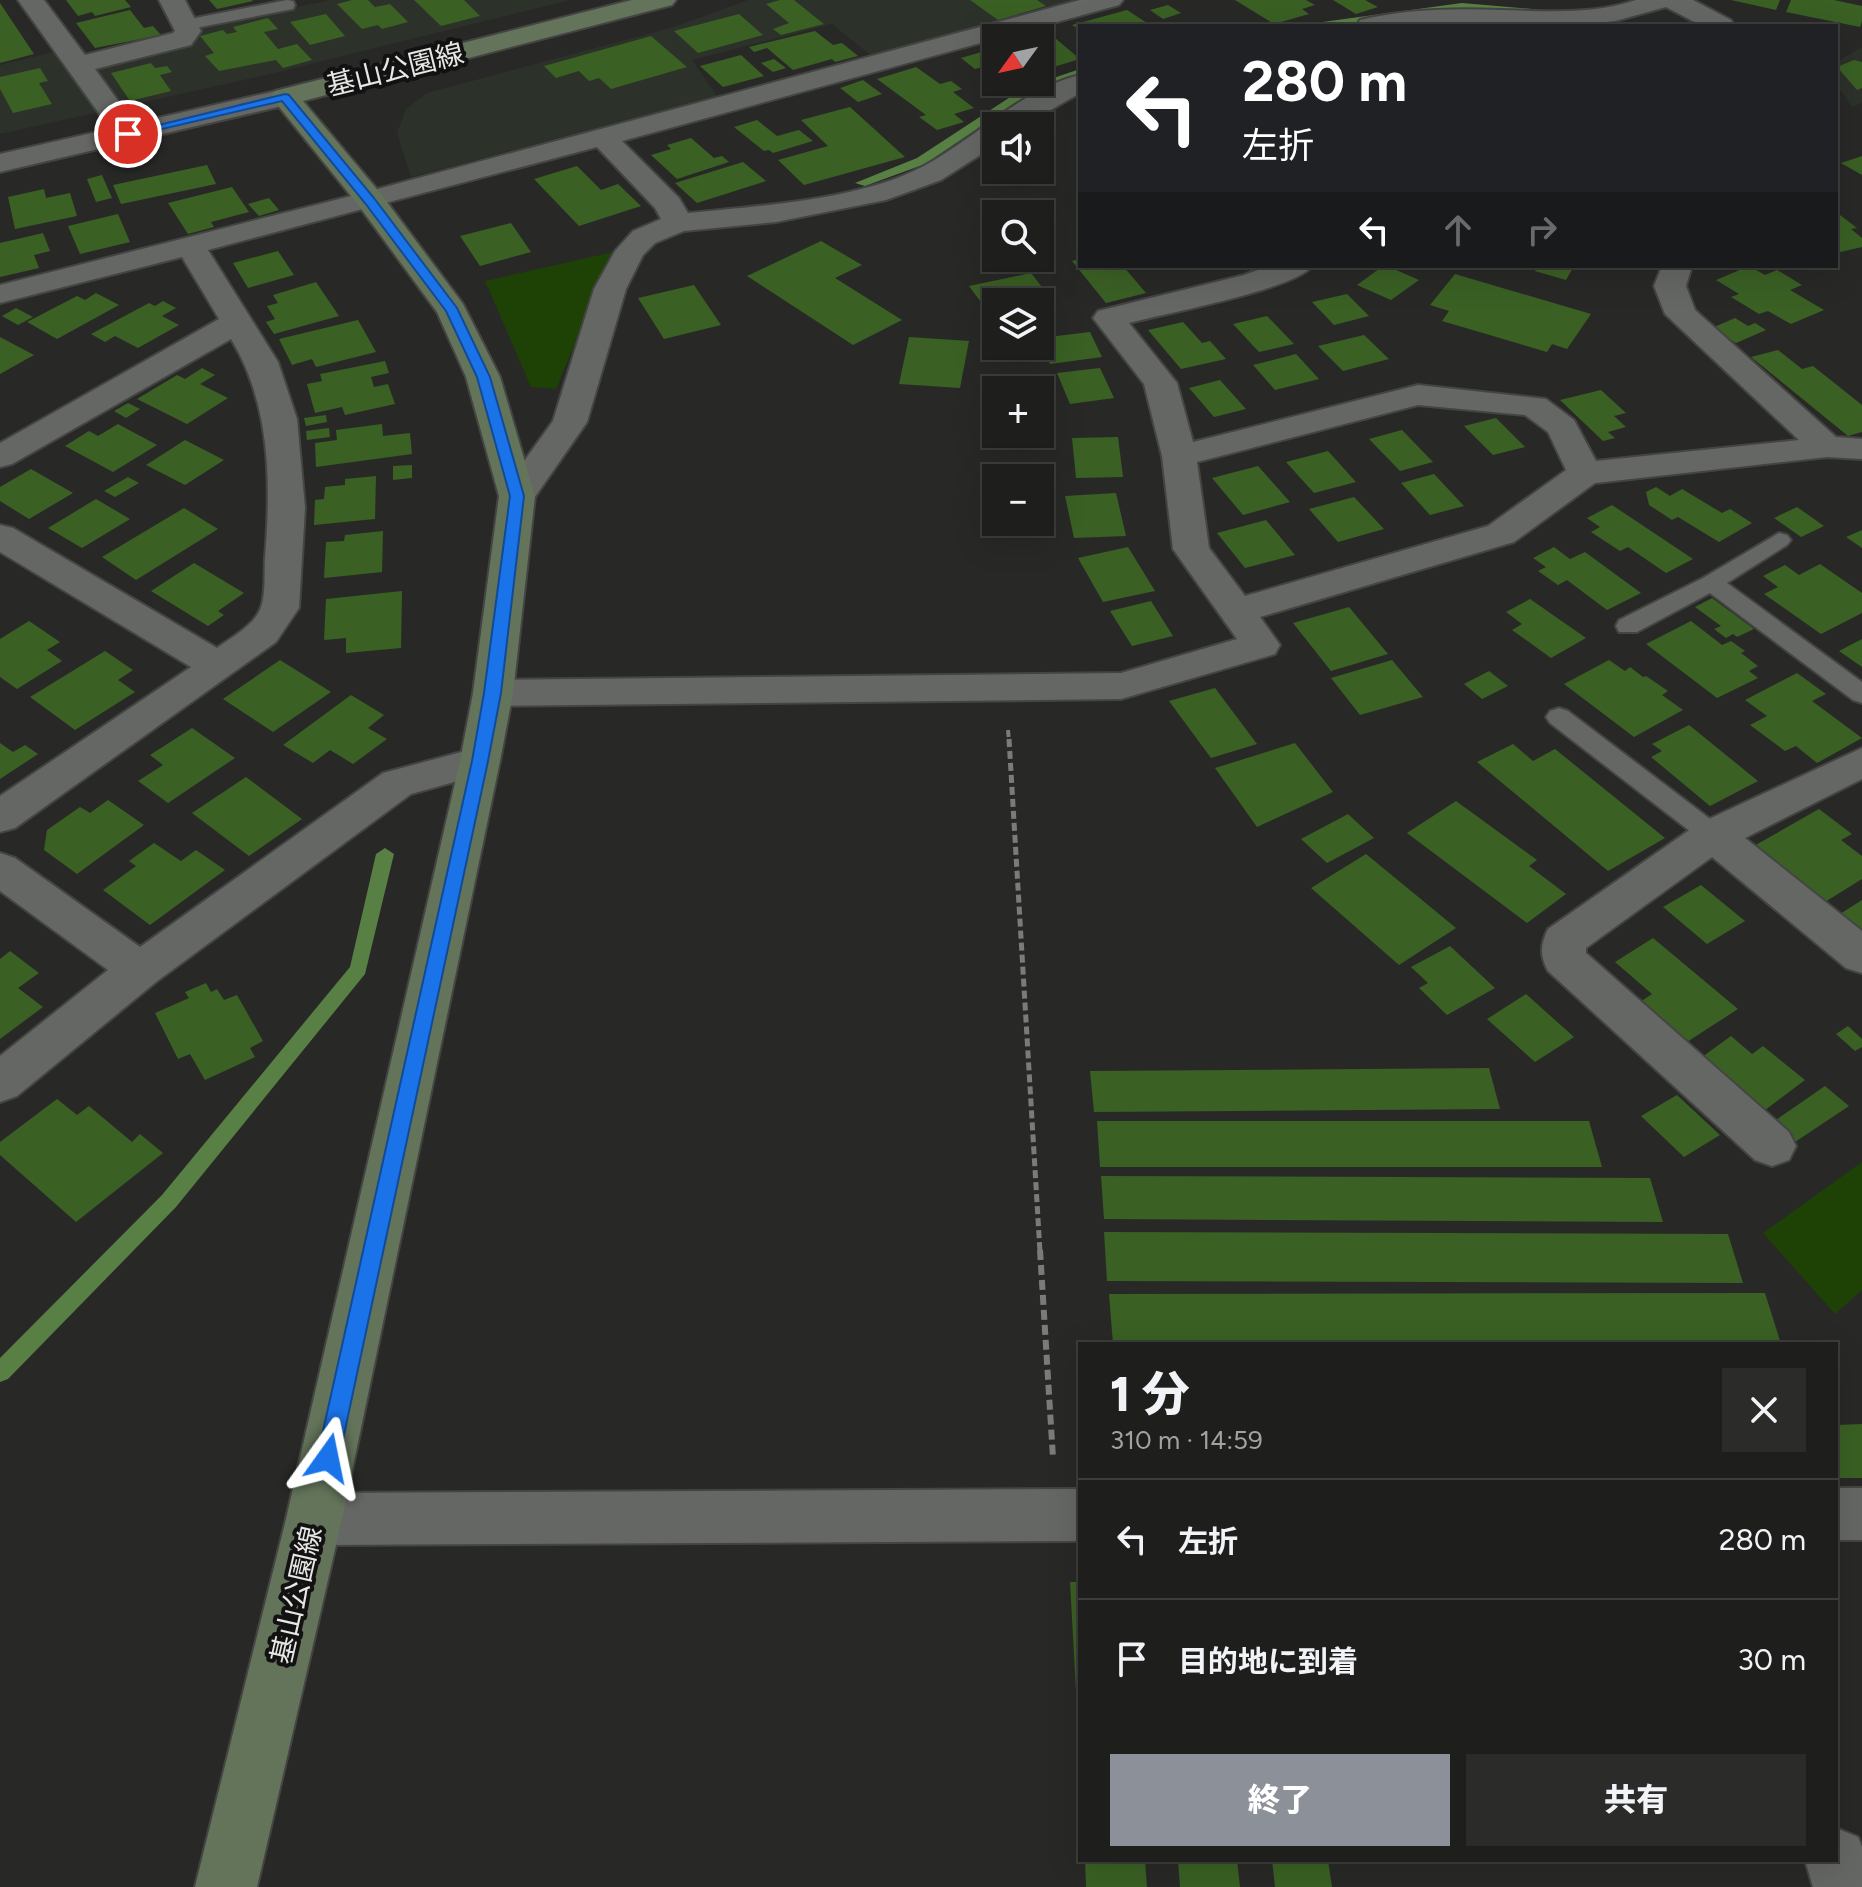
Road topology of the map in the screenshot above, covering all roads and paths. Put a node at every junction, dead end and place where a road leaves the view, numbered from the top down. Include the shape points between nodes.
1 (31, 0) edge
2 (172, 0) edge
3 (663, 0) edge
4 (1110, 0) edge
5 (1661, 0) edge
6 (1673, 0) edge
7 (287, 5) dead end
8 (1385, 24) edge
9 (1718, 24) edge
10 (185, 25) junction
11 (78, 65) junction
12 (1078, 84) edge
13 (285, 97) junction
14 (1026, 112) edge
15 (128, 134) junction
16 (603, 137) junction
17 (982, 141) edge
18 (0, 163) edge
19 (370, 200) junction
20 (678, 223) junction
21 (190, 246) junction
22 (1292, 268) edge
23 (1676, 268) edge
24 (0, 294) edge
25 (237, 322) junction
26 (1827, 447) junction
27 (1862, 449) edge
28 (1179, 456) junction
29 (0, 457) edge
30 (1585, 473) junction
31 (517, 496) junction
32 (0, 536) edge
33 (1779, 540) dead end
34 (1711, 583) junction
35 (1236, 611) junction
36 (1628, 626) dead end
37 (219, 666) junction
38 (1006, 687) junction
39 (493, 693) junction
40 (1862, 694) edge
41 (1559, 717) dead end
42 (480, 761) junction
43 (1862, 762) edge
44 (0, 817) edge
45 (1713, 835) junction
46 (0, 869) edge
47 (1862, 956) edge
48 (140, 970) junction
49 (0, 1083) edge
50 (1772, 1146) dead end
51 (1838, 1514) edge
52 (1862, 1514) edge
53 (1068, 1515) edge
54 (314, 1519) junction
55 (1837, 1862) edge
56 (226, 1887) edge
57 (1844, 1887) edge

1 - 11 street
2 - 10 street
3 - 13 main road, 基山公園線
4 - 16 street
5 - 8 street via 1601,18 1474,17
6 - 9 street
7 - 10 lane
10 - 11 street via 188,31 182,39
11 - 15 street
12 - 14 street
13 - 15 street
13 - 19 main road, 基山公園線
15 - 18 street
16 - 19 street
16 - 20 street via 668,204
17 - 20 street via 931,174 876,194 776,213
19 - 21 street
19 - 31 main road, 基山公園線 via 452,311 483,377
20 - 31 street via 644,237 630,251 610,289 570,422
21 - 24 street
21 - 25 street
22 - 28 street via 1109,318 1160,383
23 - 26 street via 1670,286 1681,314
25 - 29 street
25 - 37 street via 262,362 280,419 287,508 280,608 263,633
26 - 27 street
26 - 30 street
28 - 30 street via 1418,395 1534,406 1562,427
28 - 35 street via 1191,549
30 - 35 street via 1501,534
31 - 39 main road, 基山公園線
32 - 37 street
33 - 34 lane
34 - 36 lane
34 - 40 lane
35 - 38 street via 1261,645 1121,686
37 - 44 street
38 - 39 street
38 - 53 path
39 - 42 main road, 基山公園線
41 - 45 lane
42 - 48 street via 397,783
42 - 54 main road, 基山公園線
43 - 45 street
45 - 47 street
45 - 50 street via 1564,941 1564,959
46 - 48 street
48 - 49 street
51 - 52 street
53 - 54 street
54 - 56 main road, 基山公園線
55 - 57 street

